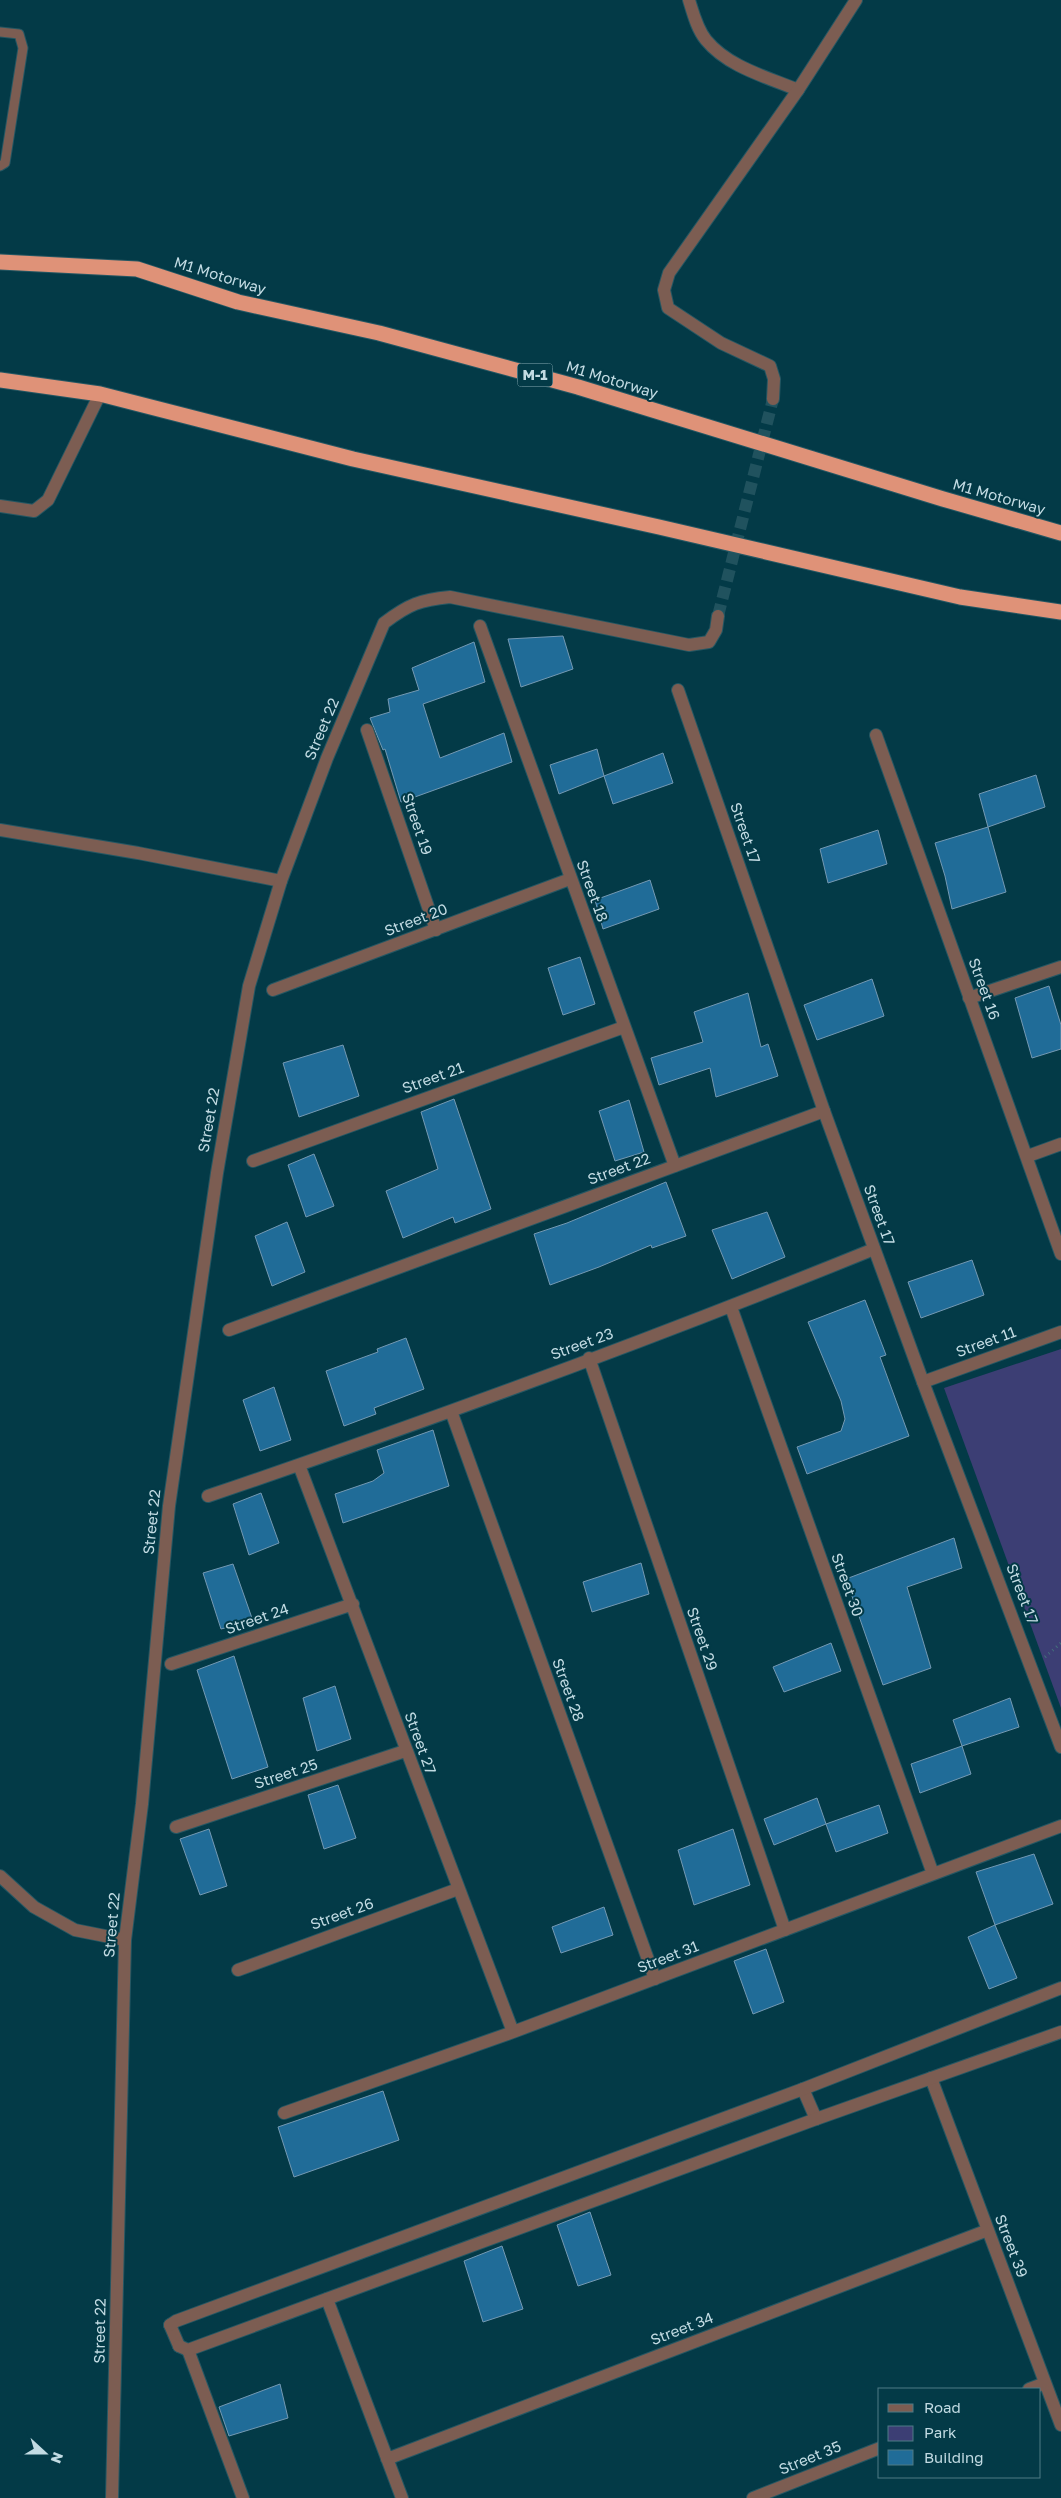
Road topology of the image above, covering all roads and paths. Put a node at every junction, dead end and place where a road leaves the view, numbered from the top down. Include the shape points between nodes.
1 (688, 0) edge
2 (856, 0) edge
3 (0, 32) edge
4 (798, 90) junction
5 (0, 166) edge
6 (0, 262) edge
7 (0, 380) edge
8 (100, 394) junction
9 (773, 399) tunnel mouth
10 (0, 506) edge
11 (1061, 533) edge
12 (1061, 612) edge
13 (718, 616) tunnel mouth
14 (480, 626) dead end
15 (678, 690) dead end
16 (367, 730) dead end
17 (876, 735) dead end
18 (0, 830) edge
19 (570, 879) junction
20 (281, 881) junction
21 (436, 930) junction
22 (1061, 967) edge
23 (273, 990) dead end
24 (969, 998) junction
25 (624, 1027) junction
26 (824, 1111) junction
27 (1061, 1144) edge
28 (1028, 1156) junction
29 (253, 1161) dead end
30 (675, 1166) junction
31 (874, 1249) junction
32 (1061, 1254) edge
33 (731, 1307) junction
34 (229, 1330) dead end
35 (1061, 1332) edge
36 (589, 1358) junction
37 (923, 1382) junction
38 (451, 1411) junction
39 (299, 1465) junction
40 (208, 1496) dead end
41 (353, 1604) junction
42 (1061, 1643) edge
43 (1055, 1650) dead end
44 (172, 1664) dead end
45 (1061, 1747) edge
46 (406, 1751) junction
47 (1061, 1826) edge
48 (176, 1827) dead end
49 (933, 1874) junction
50 (0, 1876) edge
51 (458, 1889) junction
52 (785, 1930) junction
53 (125, 1940) junction
54 (238, 1970) dead end
55 (655, 1979) junction
56 (1061, 1988) edge
57 (513, 2032) junction
58 (1061, 2032) edge
59 (931, 2078) junction
60 (803, 2089) junction
61 (284, 2113) dead end
62 (816, 2119) junction
63 (988, 2230) junction
64 (327, 2299) junction
65 (183, 2348) junction
66 (1045, 2383) junction
67 (1032, 2388) edge
68 (1061, 2425) edge
69 (878, 2449) edge
70 (387, 2459) junction
71 (112, 2498) edge
72 (243, 2498) edge
73 (402, 2498) edge
74 (753, 2498) edge

1 - 4 street via 704,38 720,54
2 - 4 street
3 - 5 lane via 19,34 23,48 5,163
4 - 9 street via 669,273 664,290 668,308 721,343 770,366 774,379
6 - 11 highway, M1 Motorway / M-1 via 137,269 238,302 379,333 578,387
7 - 8 highway
8 - 10 street via 48,500 34,510
8 - 12 highway via 353,459 960,597
13 - 20 street, Street 22 via 716,630 708,642 689,645 450,597 423,599 400,611 384,623 327,758
14 - 19 street, Street 18
15 - 26 street, Street 17
16 - 21 street, Street 19
17 - 24 street, Street 16
18 - 20 street
19 - 21 street, Street 20
19 - 25 street, Street 18
20 - 53 street, Street 22 via 249,986 216,1183 169,1506 142,1804
21 - 23 street, Street 20
22 - 24 street
24 - 28 street, Street 16
25 - 29 street, Street 21
25 - 30 street, Street 18
26 - 30 street, Street 22
26 - 31 street, Street 17
27 - 28 street
28 - 32 street, Street 16
30 - 34 street, Street 22
31 - 33 street, Street 23
31 - 37 street, Street 17
33 - 36 street, Street 23
33 - 49 street, Street 30
35 - 37 street, Street 11
36 - 38 street, Street 23
36 - 52 street, Street 29
37 - 45 street, Street 17
38 - 39 street, Street 23
38 - 55 street, Street 28
39 - 40 street, Street 23
39 - 41 street, Street 27
41 - 44 street, Street 24
41 - 46 street, Street 27
42 - 43 path
46 - 48 street, Street 25
46 - 51 street, Street 27
47 - 49 street, Street 31
49 - 52 street, Street 31
50 - 53 street via 34,1907 75,1930
51 - 54 street, Street 26
51 - 57 street, Street 27
52 - 55 street, Street 31
53 - 71 street, Street 22
55 - 57 street, Street 31
56 - 60 street
57 - 61 street, Street 31
58 - 59 street
59 - 62 street
59 - 63 street, Street 39
60 - 62 street
60 - 65 street via 186,2317 170,2325
62 - 64 street
63 - 66 street, Street 39
63 - 70 street, Street 34
64 - 65 street
64 - 70 street
65 - 72 street
66 - 67 street
66 - 68 street, Street 39
69 - 74 street, Street 35
70 - 73 street

